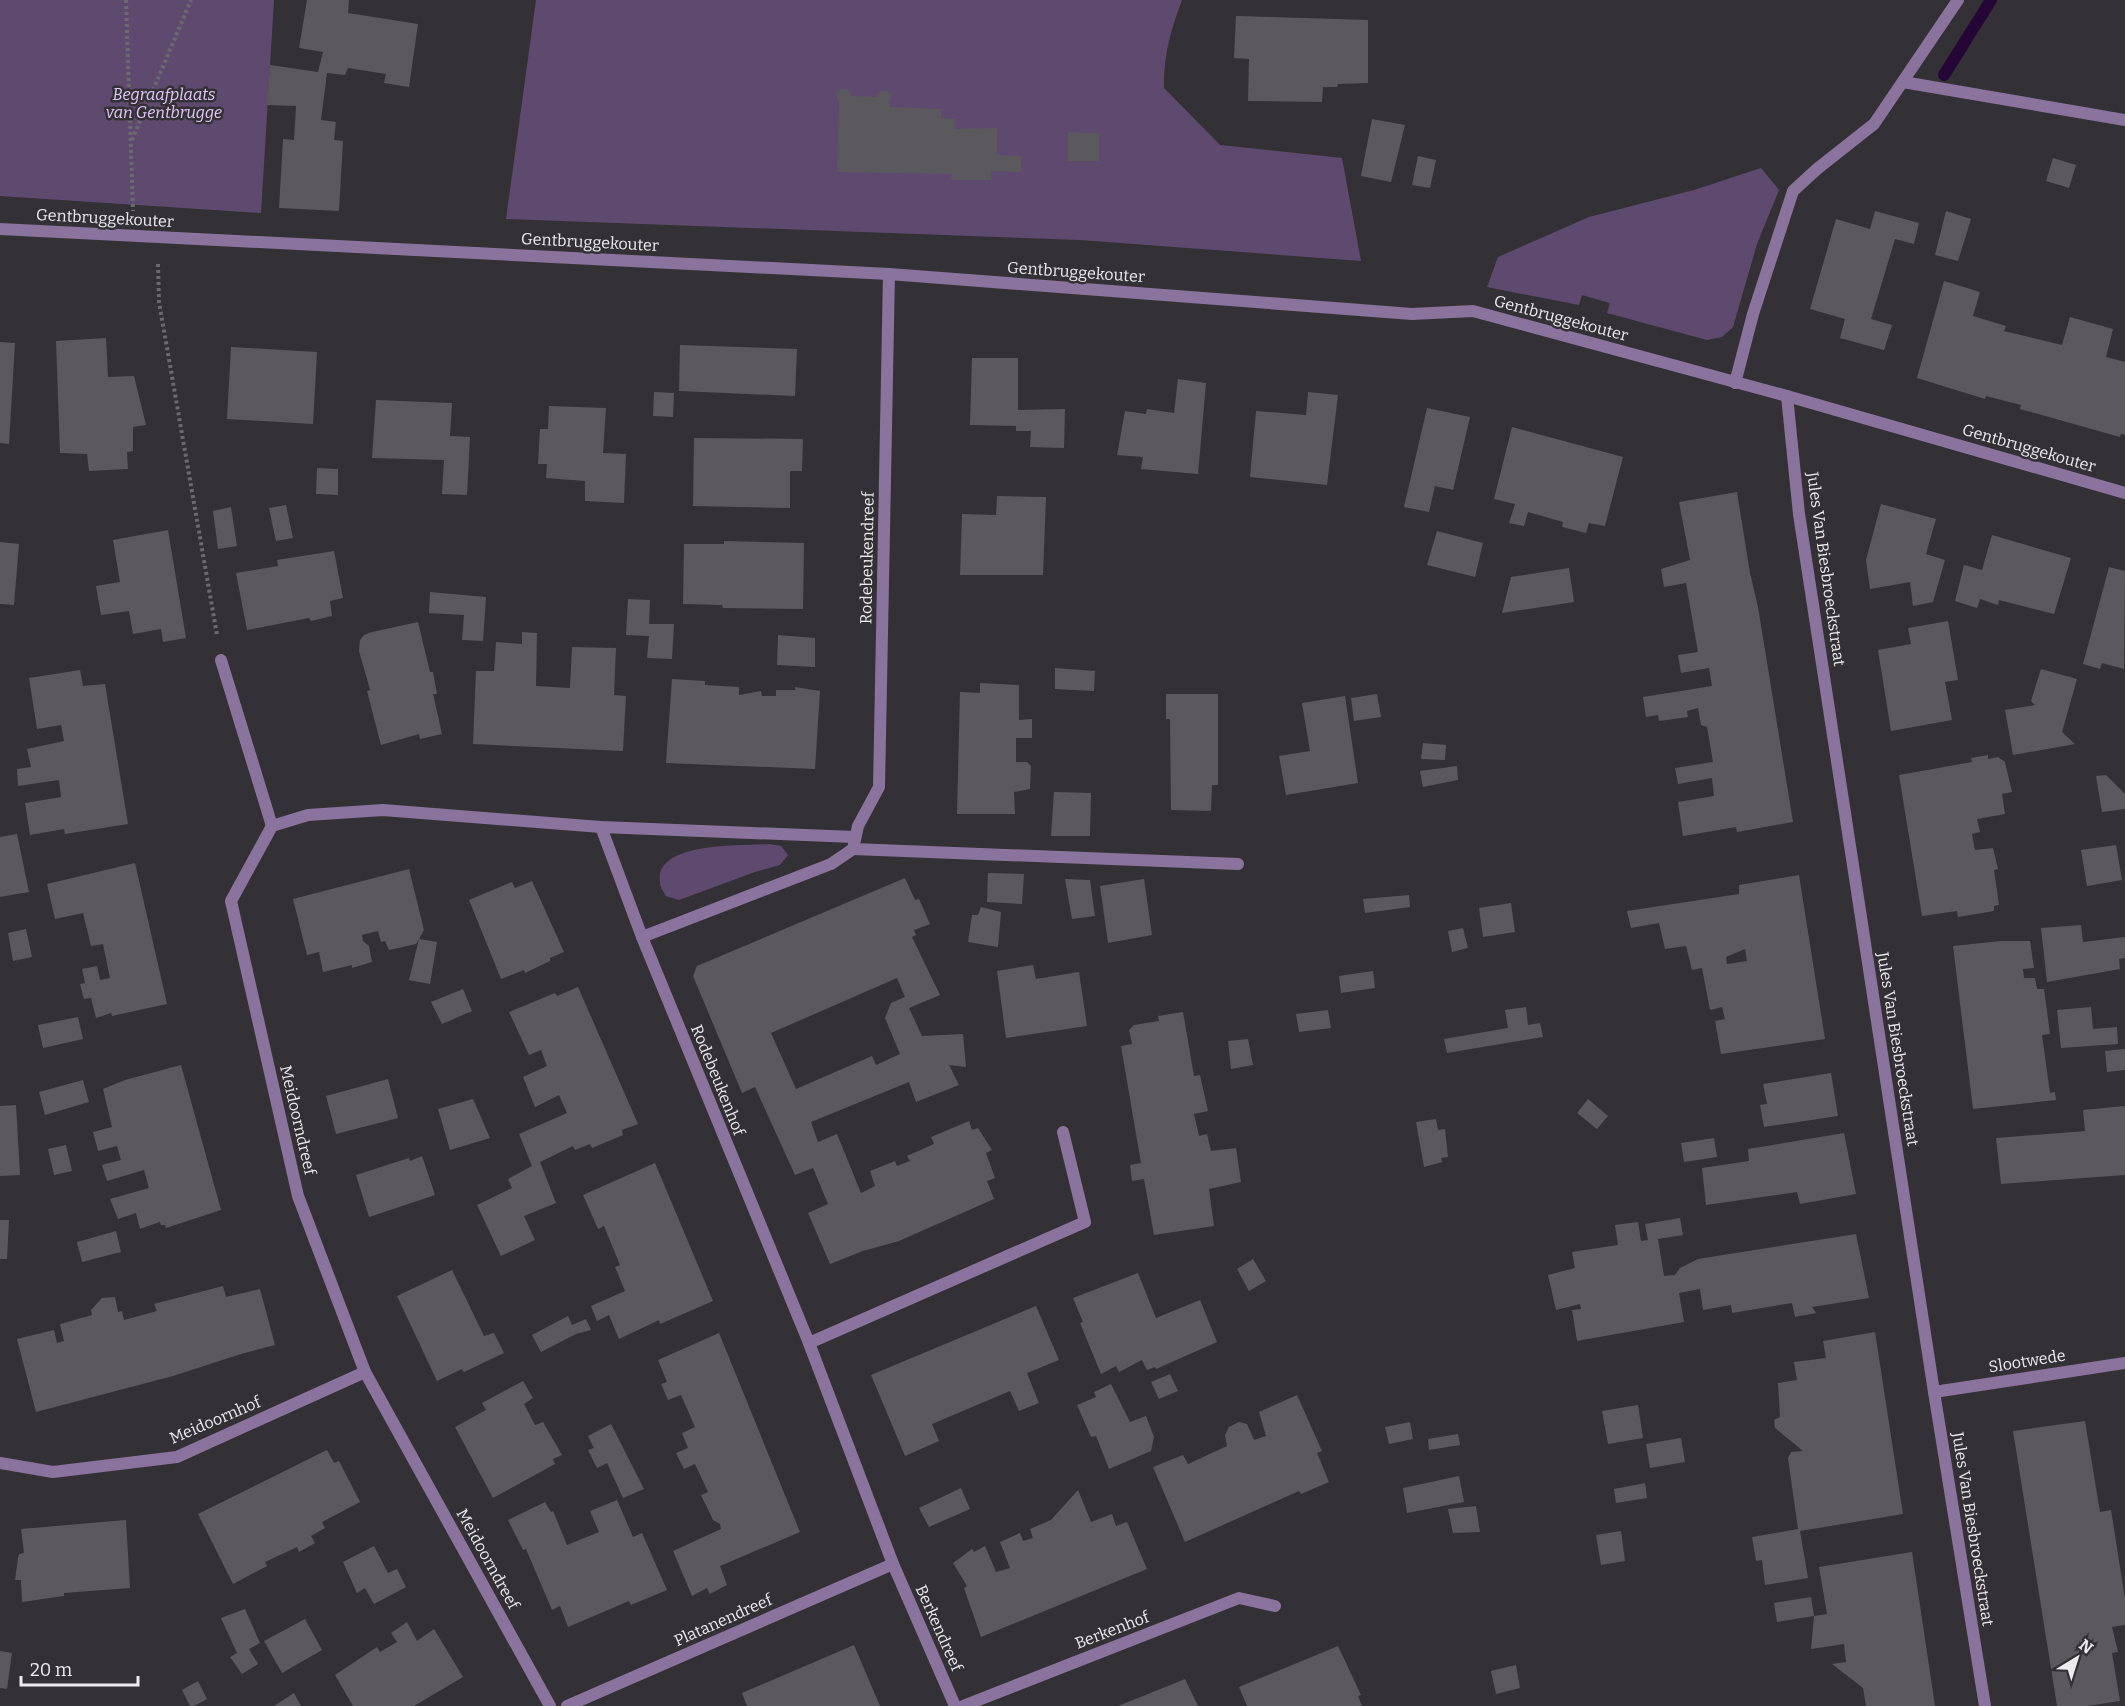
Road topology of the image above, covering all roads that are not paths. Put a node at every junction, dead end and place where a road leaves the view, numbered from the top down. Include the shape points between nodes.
1 (1959, 0) edge
2 (1903, 82) junction
3 (2125, 120) edge
4 (0, 229) edge
5 (889, 274) junction
6 (1736, 383) junction
7 (1787, 396) junction
8 (2125, 493) edge
9 (221, 660) road end
10 (272, 826) junction
11 (601, 827) junction
12 (854, 843) junction
13 (1238, 864) dead end
14 (642, 937) junction
15 (1063, 1132) dead end
16 (809, 1343) junction
17 (2125, 1363) edge
18 (365, 1372) junction
19 (1934, 1392) junction
20 (0, 1463) edge
21 (893, 1564) junction
22 (1275, 1606) dead end
23 (550, 1706) edge
24 (567, 1706) edge
25 (955, 1706) edge
26 (963, 1706) edge
27 (1985, 1706) edge

1 - 2 street
2 - 3 street
2 - 6 street via 1874,124 1793,191 1753,314
4 - 5 street, Gentbruggekouter
5 - 6 street, Gentbruggekouter via 1412,314 1473,311
5 - 12 street, Rodebeukendreef via 879,787 858,826
6 - 7 street, Gentbruggekouter
7 - 8 street, Gentbruggekouter
7 - 19 street, Jules Van Biesbroeckstraat via 1799,514
9 - 10 street
10 - 11 street via 308,815 383,810
10 - 18 street, Meidoorndreef via 231,901 298,1196
11 - 12 street
11 - 14 street, Rodebeukenhof
12 - 13 street
12 - 14 street via 831,864
14 - 16 street, Rodebeukenhof
15 - 16 street via 1085,1222
16 - 21 street, Rodebeukenhof
17 - 19 street, Slootwede
18 - 20 street, Meidoornhof via 177,1457 53,1472
18 - 23 street, Meidoorndreef
19 - 27 street, Jules Van Biesbroeckstraat
21 - 24 street, Platanendreef
21 - 25 street, Berkendreef
22 - 26 street, Berkenhof via 1239,1598

